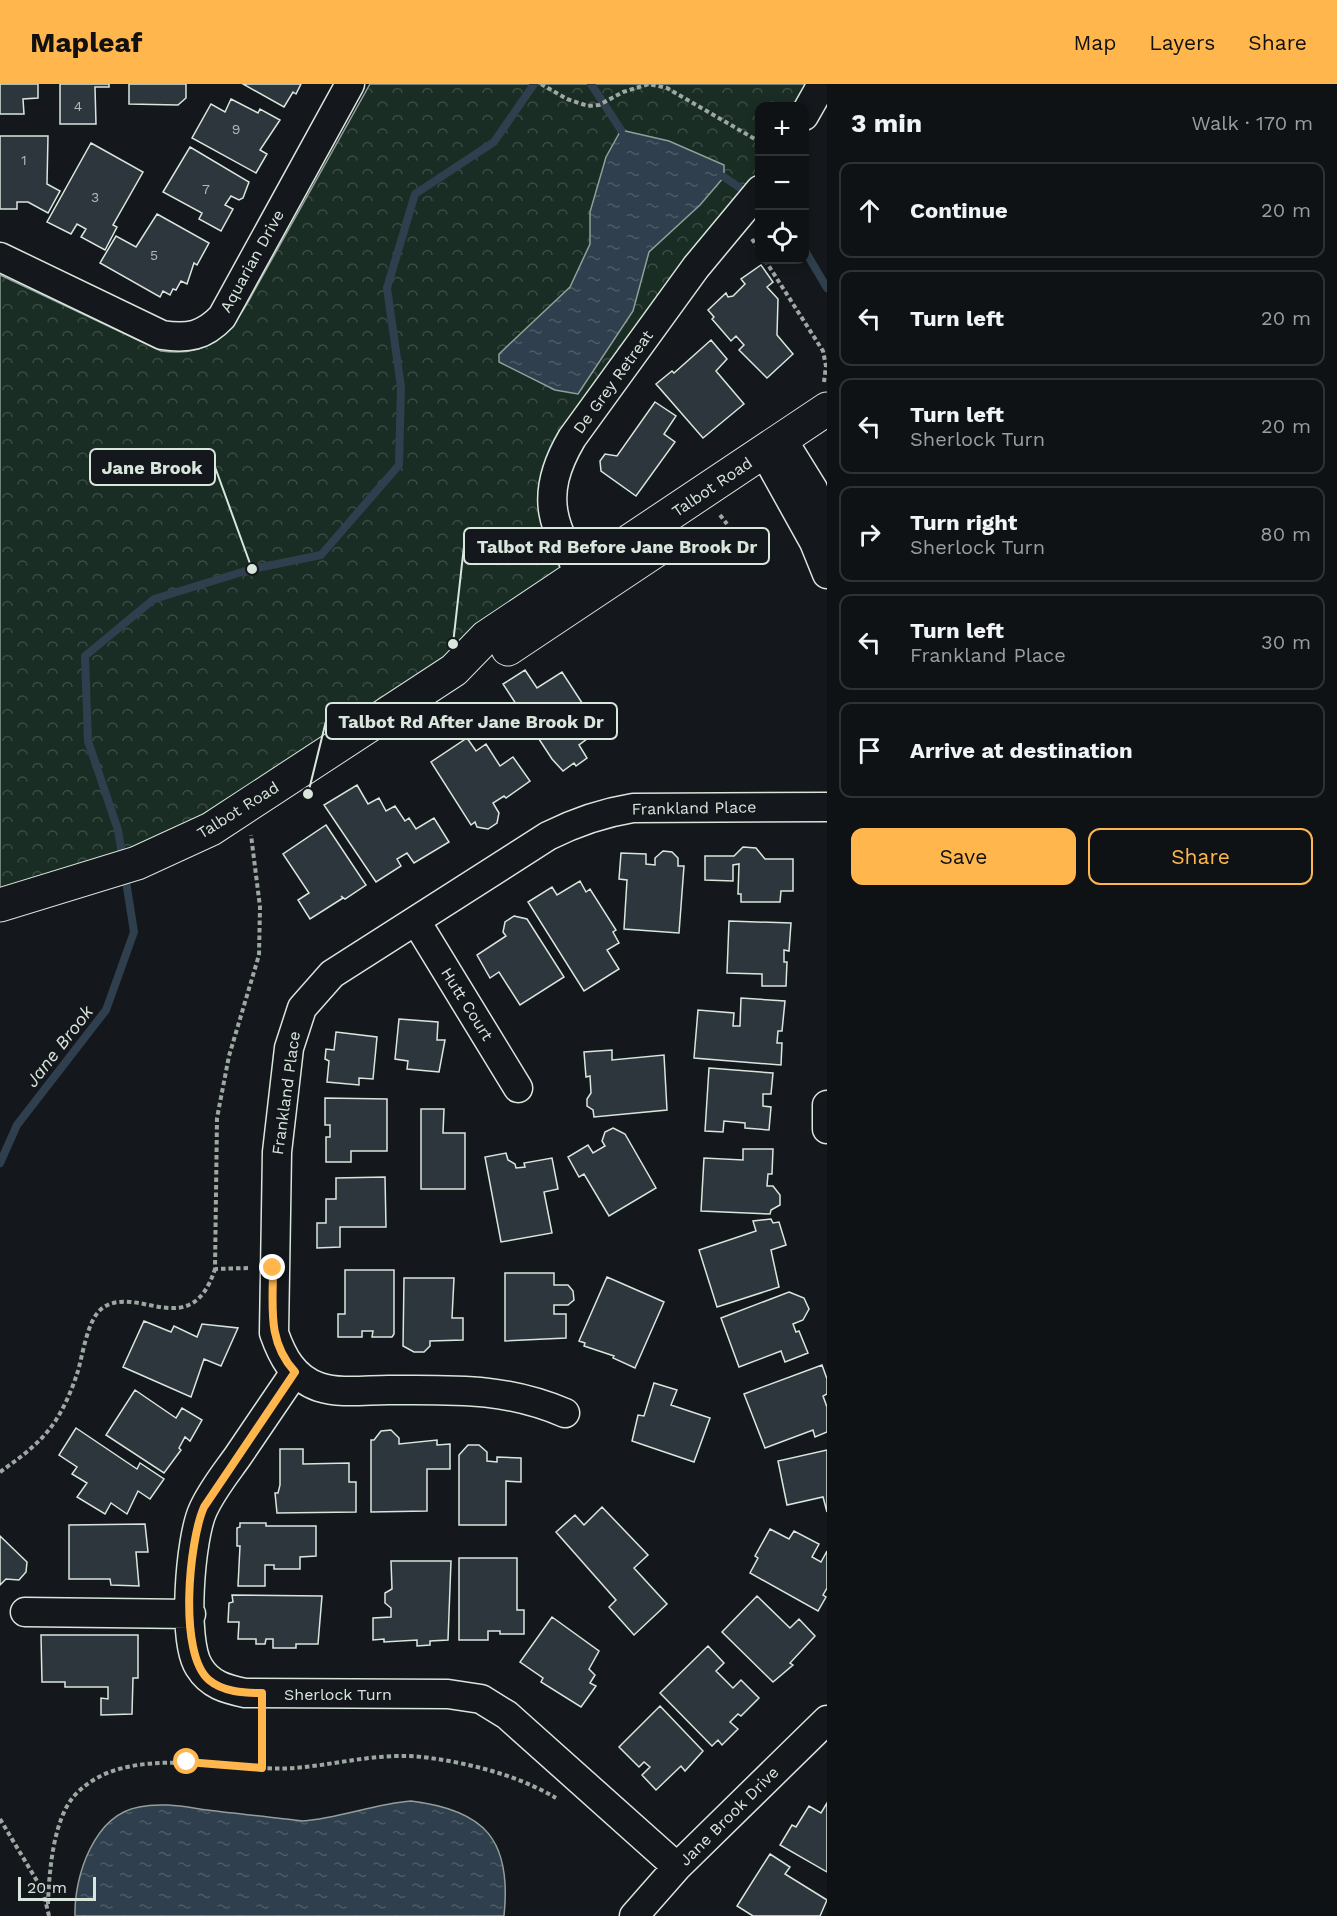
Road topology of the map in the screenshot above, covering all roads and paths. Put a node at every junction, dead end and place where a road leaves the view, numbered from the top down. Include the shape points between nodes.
1 (350, 84) edge
2 (541, 84) edge
3 (822, 84) edge
4 (809, 107) edge
5 (755, 140) edge
6 (753, 199) edge
7 (0, 257) edge
8 (768, 264) edge
9 (826, 399) edge
10 (827, 431) edge
11 (779, 454) junction
12 (827, 526) edge
13 (827, 574) edge
14 (587, 584) junction
15 (827, 807) edge
16 (243, 809) junction
17 (0, 905) edge
18 (416, 921) junction
19 (518, 1088) dead end
20 (273, 1268) junction
21 (215, 1269) junction
22 (295, 1372) junction
23 (565, 1413) dead end
24 (0, 1472) edge
25 (25, 1612) dead end
26 (191, 1614) junction
27 (262, 1693) junction
28 (827, 1720) edge
29 (262, 1768) junction
30 (566, 1803) dead end
31 (0, 1819) edge
32 (677, 1867) junction
33 (48, 1904) junction
34 (48, 1916) edge
35 (634, 1916) edge

1 - 7 street, Aquarian Drive via 222,317 210,329 180,338 162,335
2 - 5 path via 588,106 649,84 667,88
3 - 4 street
6 - 14 street, De Grey Retreat via 696,267 559,460 551,504 556,529
8 - 9 path via 823,351
9 - 11 main road, Talbot Road
10 - 11 main road, Talbot Road
11 - 12 street via 813,489
11 - 13 street
11 - 14 main road, Talbot Road
14 - 16 main road, Talbot Road via 493,659 454,670
15 - 18 street, Frankland Place via 662,807 603,813 548,836
16 - 17 main road, Talbot Road via 168,851
16 - 21 path via 255,861 261,940 226,1065 217,1118
18 - 19 street, Hutt Court
18 - 20 street, Frankland Place via 332,974 315,989 298,1017 289,1048 277,1152
20 - 21 path
20 - 22 street, Frankland Place via 274,1332 282,1358
21 - 24 path via 210,1285 192,1304 161,1308 118,1303 104,1307 95,1316 77,1375 58,1418 30,1451
22 - 23 street, Frankland Place via 318,1387 479,1390 520,1397
22 - 26 street, Sherlock Turn via 213,1491 197,1523
25 - 26 street
26 - 27 street, Sherlock Turn via 190,1643 198,1666 209,1680 226,1689
27 - 29 path
27 - 32 street, Sherlock Turn via 448,1694 481,1699 507,1715
28 - 32 street, Jane Brook Drive
29 - 30 path via 389,1756 431,1758 530,1784
29 - 33 path via 158,1762 128,1767 85,1787 74,1795 58,1830 49,1867
31 - 33 path
32 - 35 street, Jane Brook Drive
33 - 34 path

